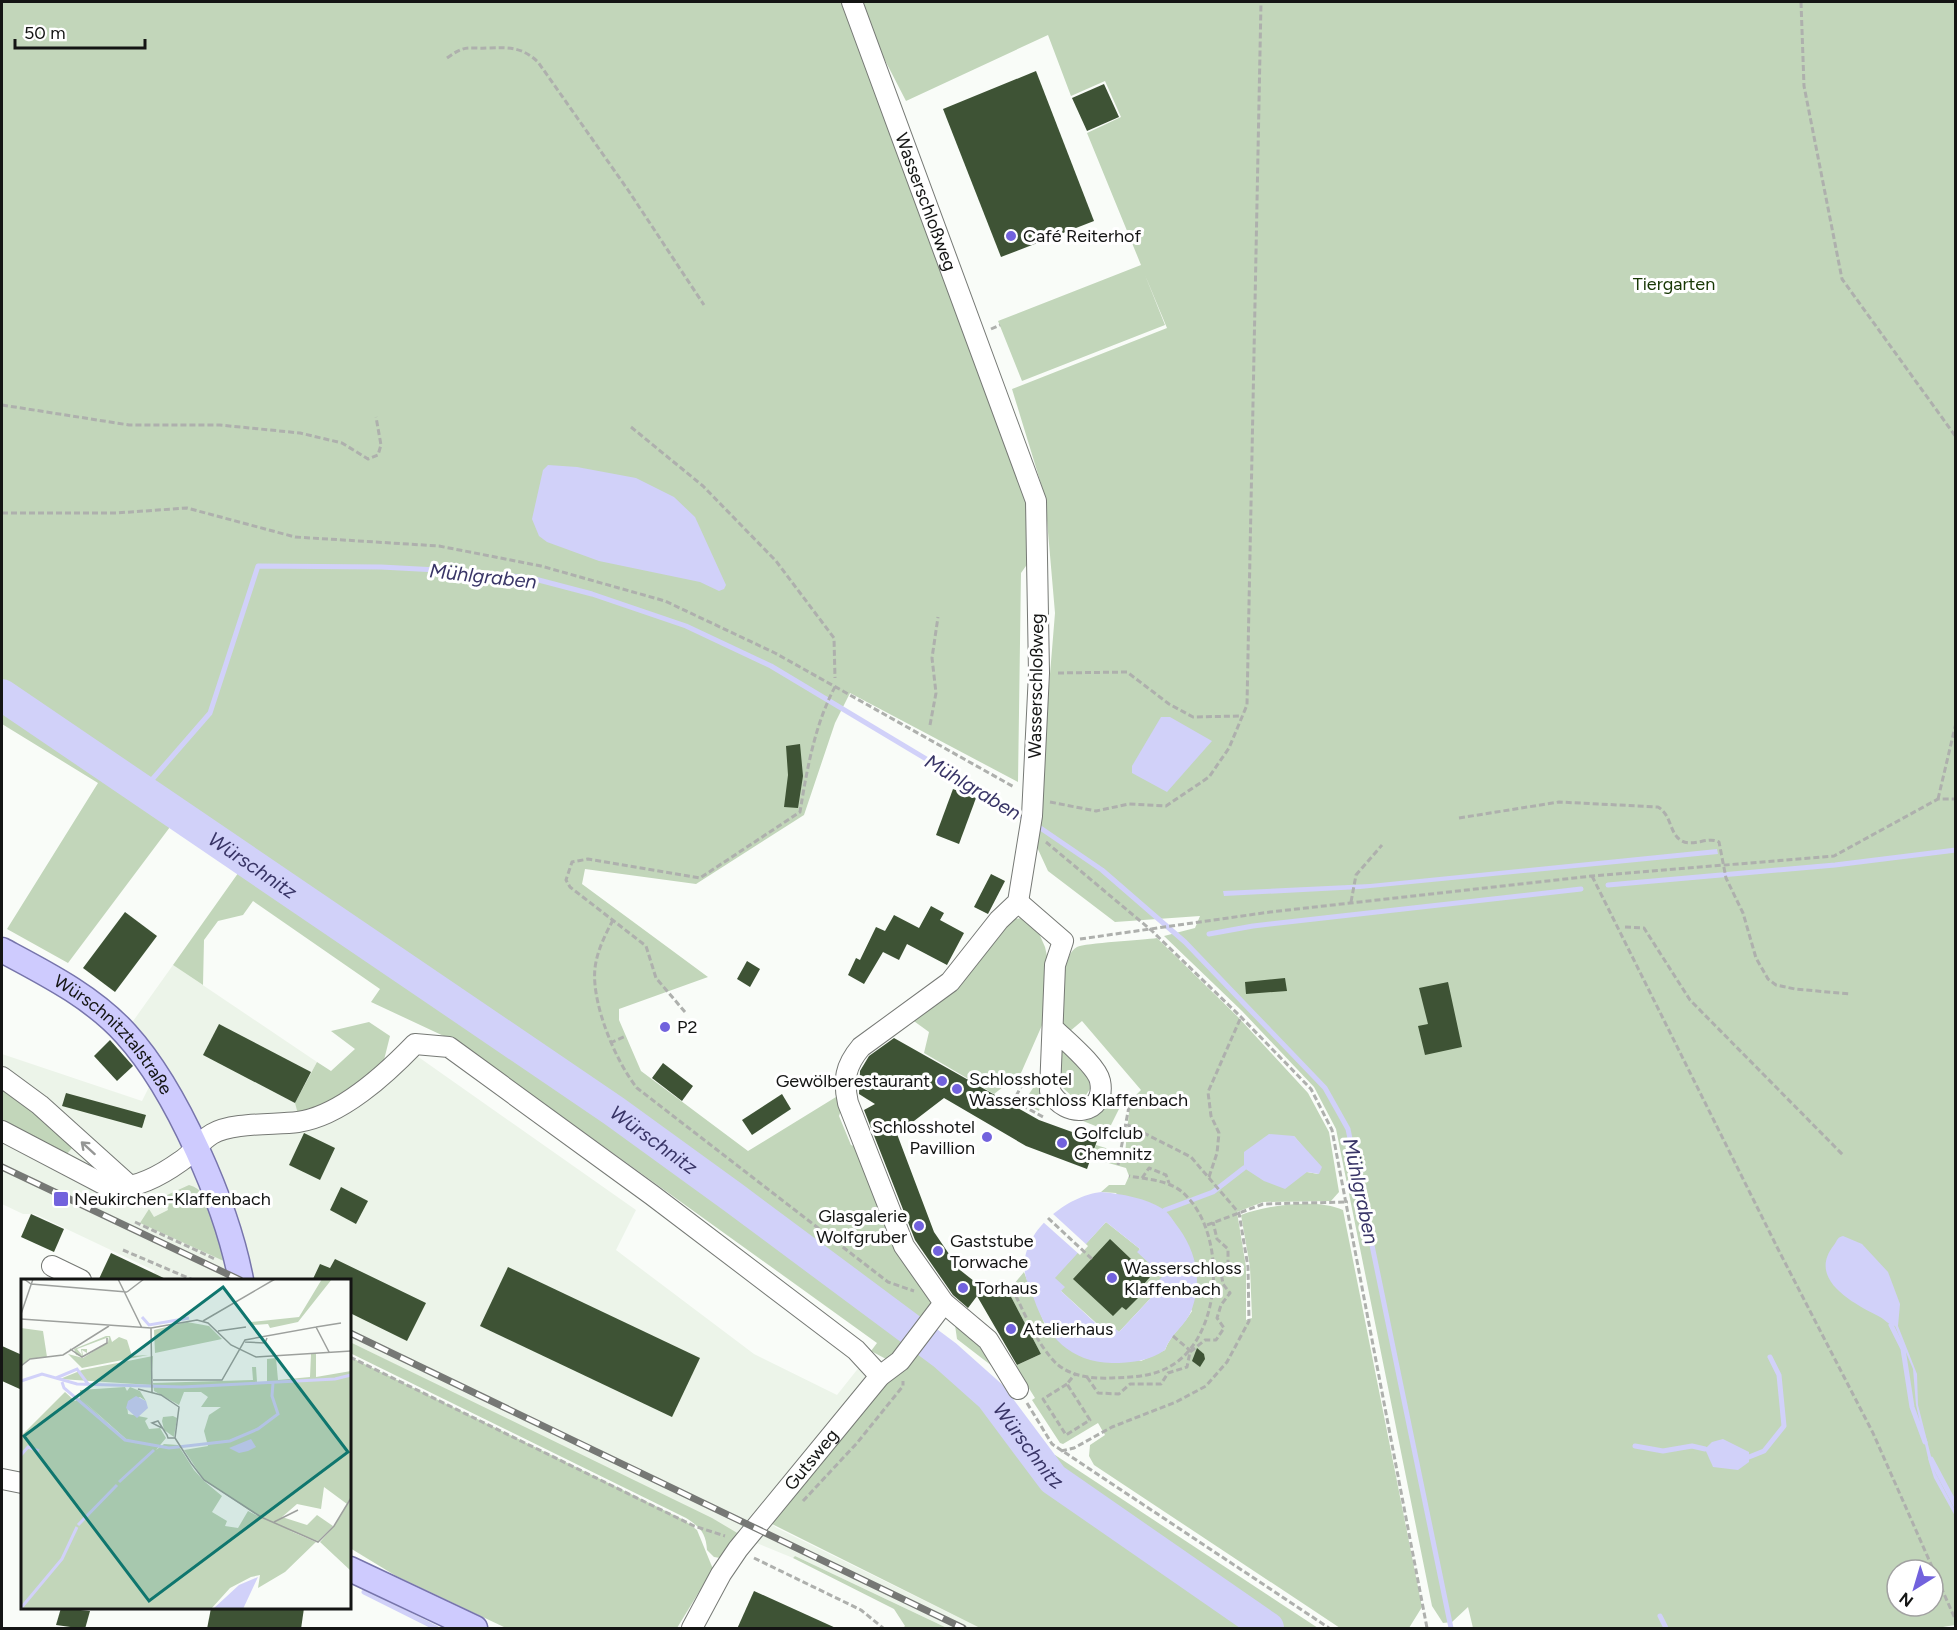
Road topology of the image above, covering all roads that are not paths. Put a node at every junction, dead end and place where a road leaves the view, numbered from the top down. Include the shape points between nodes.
1 (852, 2) edge
2 (1018, 902) junction
3 (2, 950) edge
4 (1054, 1029) junction
5 (2, 1077) edge
6 (2, 1131) edge
7 (196, 1149) junction
8 (132, 1187) junction
9 (52, 1266) dead end
10 (240, 1275) edge
11 (77, 1279) edge
12 (939, 1304) junction
13 (880, 1376) junction
14 (1018, 1389) road end
15 (2, 1479) edge
16 (21, 1483) edge
17 (351, 1569) edge
18 (476, 1629) edge
19 (692, 1629) edge

1 - 2 street, Wasserschloßweg via 1036,501 1039,673 1031,814
2 - 4 street via 1063,941 1055,965
2 - 12 street via 950,982 861,1047 849,1061 844,1083 848,1103 904,1246
3 - 7 main road, Würschnitztalstraße via 53,977 125,1032 154,1068
4 - 4 street via 1100,1081 1089,1108 1078,1112 1056,1102 1050,1091
8 -> 5 street via 40,1105
6 - 8 street via 105,1185 118,1189
7 - 8 street
7 - 10 main road, Würschnitztalstraße via 225,1220
7 - 13 street via 212,1134 232,1128 302,1122 350,1102 415,1044 449,1047 866,1358
9 - 11 street
12 - 13 street, Gutsweg via 900,1361
12 - 14 street via 988,1340
13 - 19 street, Gutsweg via 720,1574
15 - 16 street
17 - 18 main road

